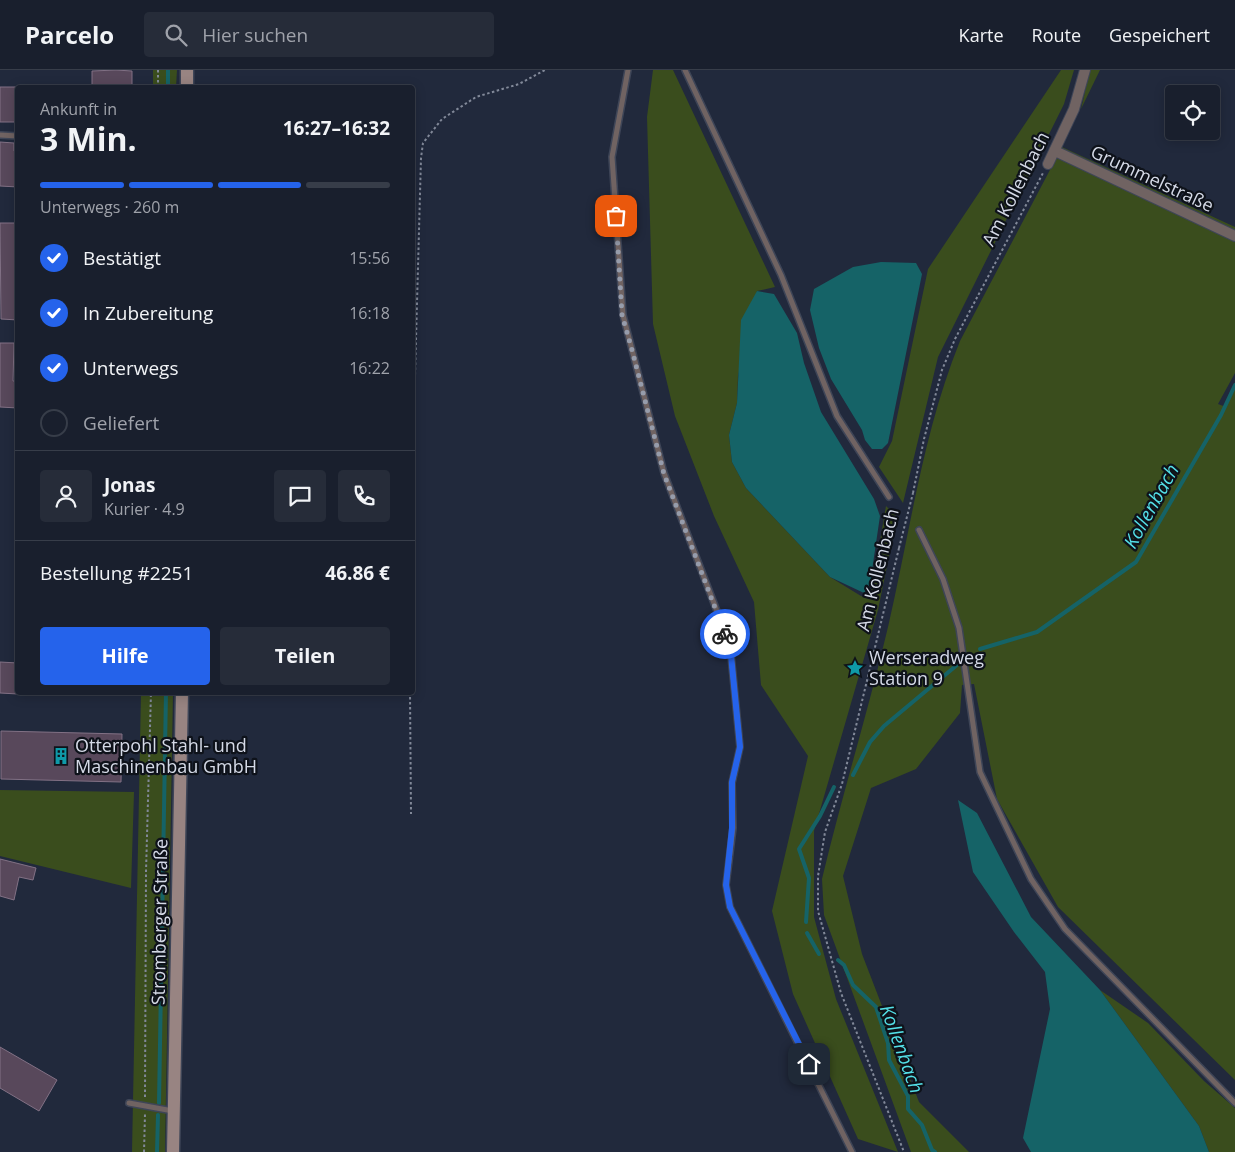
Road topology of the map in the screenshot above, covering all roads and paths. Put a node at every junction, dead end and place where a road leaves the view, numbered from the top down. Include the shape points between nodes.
1 (158, 70) edge
2 (187, 70) edge
3 (545, 70) edge
4 (628, 70) edge
5 (685, 70) edge
6 (1085, 70) edge
7 (158, 85) edge
8 (187, 85) edge
9 (0, 135) edge
10 (15, 136) edge
11 (1054, 151) junction
12 (1048, 164) joint
13 (1235, 236) edge
14 (415, 376) edge
15 (889, 497) dead end
16 (919, 530) dead end
17 (152, 695) edge
18 (182, 695) edge
19 (410, 695) edge
20 (411, 814) dead end
21 (1235, 1103) edge
22 (129, 1104) dead end
23 (145, 1106) junction
24 (174, 1111) junction
25 (144, 1152) edge
26 (173, 1152) edge
27 (852, 1152) edge
28 (904, 1152) edge

1 - 7 path
2 - 8 main road
3 - 14 path via 518,84 476,97 442,119 423,143
4 - 27 lane via 612,157 622,315 664,474 730,645 740,747 732,782 732,828 726,885 730,907
5 - 15 lane via 782,275 838,416
6 - 11 street, Am Kollenbach via 1074,109
9 - 10 lane
11 - 12 street, Am Kollenbach
11 - 13 street, Grummelstraße
12 - 28 path, Am Kollenbach, bridge via 942,370 842,784 826,832 818,876 818,912 841,994
16 - 21 lane via 943,579 959,628 980,772 1031,879 1065,929
17 - 23 path via 146,872
18 - 24 main road, Stromberger Straße
19 - 20 path
22 - 23 lane
23 - 24 lane
23 - 25 path
24 - 26 main road, Stromberger Straße

